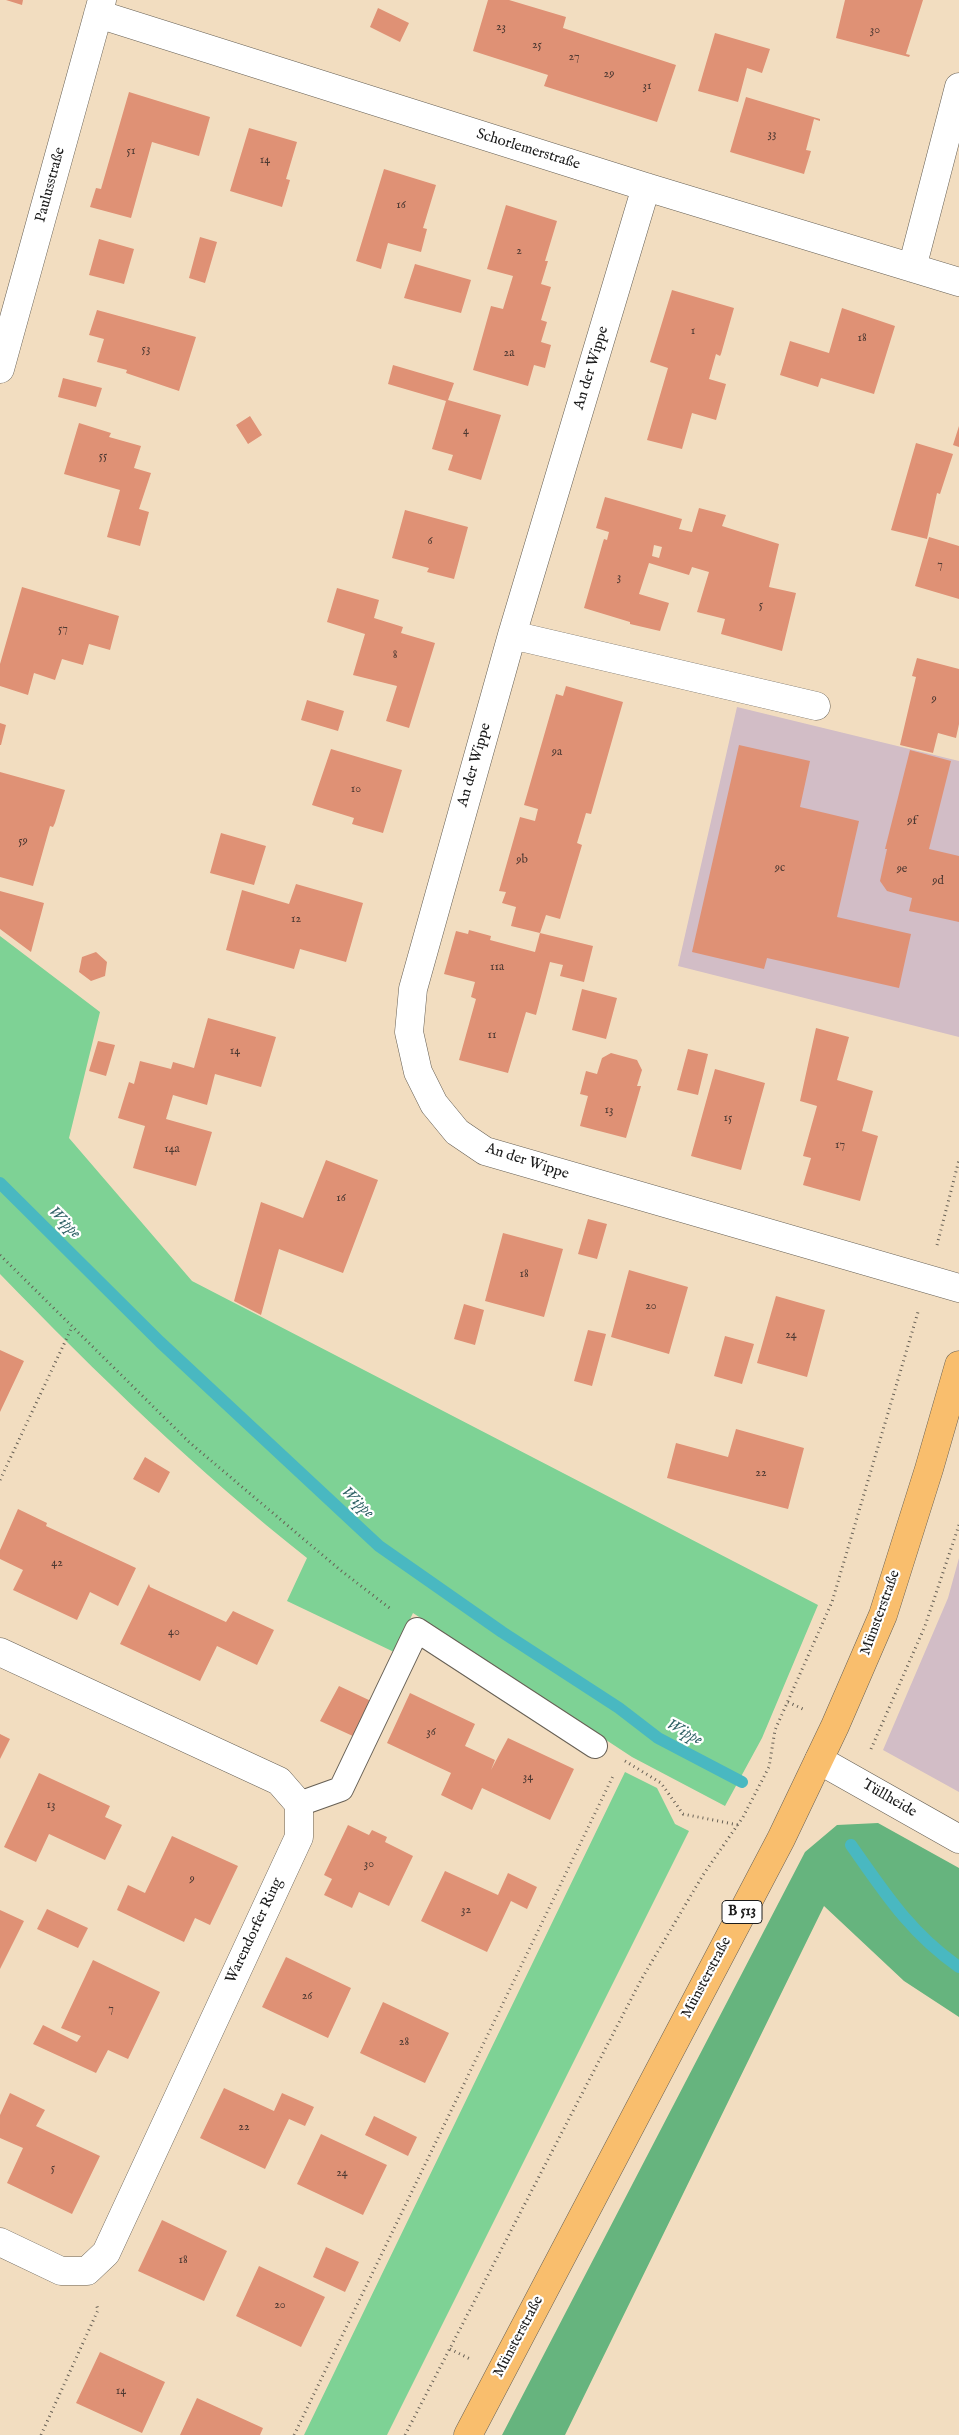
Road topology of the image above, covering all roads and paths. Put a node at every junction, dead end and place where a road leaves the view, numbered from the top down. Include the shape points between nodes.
1 (100, 7) edge
2 (959, 87) edge
3 (646, 187) junction
4 (912, 268) junction
5 (959, 282) edge
6 (2, 351) edge
7 (512, 635) junction
8 (816, 706) dead end
9 (959, 1160) edge
10 (0, 1255) edge
11 (928, 1279) junction
12 (959, 1288) edge
13 (72, 1327) junction
14 (959, 1365) edge
15 (0, 1480) edge
16 (959, 1524) edge
17 (417, 1630) junction
18 (0, 1652) edge
19 (595, 1746) joint
20 (622, 1759) junction
21 (819, 1760) junction
22 (880, 1794) junction
23 (299, 1804) junction
24 (738, 1825) junction
25 (959, 1839) edge
26 (0, 2242) edge
27 (87, 2271) junction
28 (40, 2435) edge
29 (294, 2435) edge
30 (405, 2435) edge
31 (468, 2435) edge

1 - 3 street, Schorlemerstraße
1 - 6 street, Paulusstraße
2 - 4 street
3 - 4 street, Schorlemerstraße
3 - 7 street, An der Wippe
4 - 5 street, Schorlemerstraße
7 - 8 street
7 - 11 street, An der Wippe via 413,989 409,1032 418,1072 434,1104 457,1132 485,1152
9 - 11 path
10 - 13 path
11 - 12 street, An der Wippe
11 - 24 path via 832,1602 775,1730 769,1767
13 - 15 path
13 - 17 path via 188,1442 339,1570
14 - 21 main road, Münsterstraße / B 513 via 883,1614
16 - 22 path via 925,1626 871,1746 869,1769
17 - 19 lane
17 - 23 lane via 341,1789
18 - 23 street via 279,1781
19 - 20 path
20 - 24 path via 661,1783 683,1814
20 - 29 path
21 - 22 street, Tüllheide
21 - 31 main road, Münsterstraße / B 513 via 781,1839
22 - 25 street, Tüllheide
23 - 27 street, Warendorfer Ring via 299,1837 106,2253
24 - 30 path via 703,1875 641,1980
26 - 27 street via 61,2271
27 - 28 path via 98,2310

